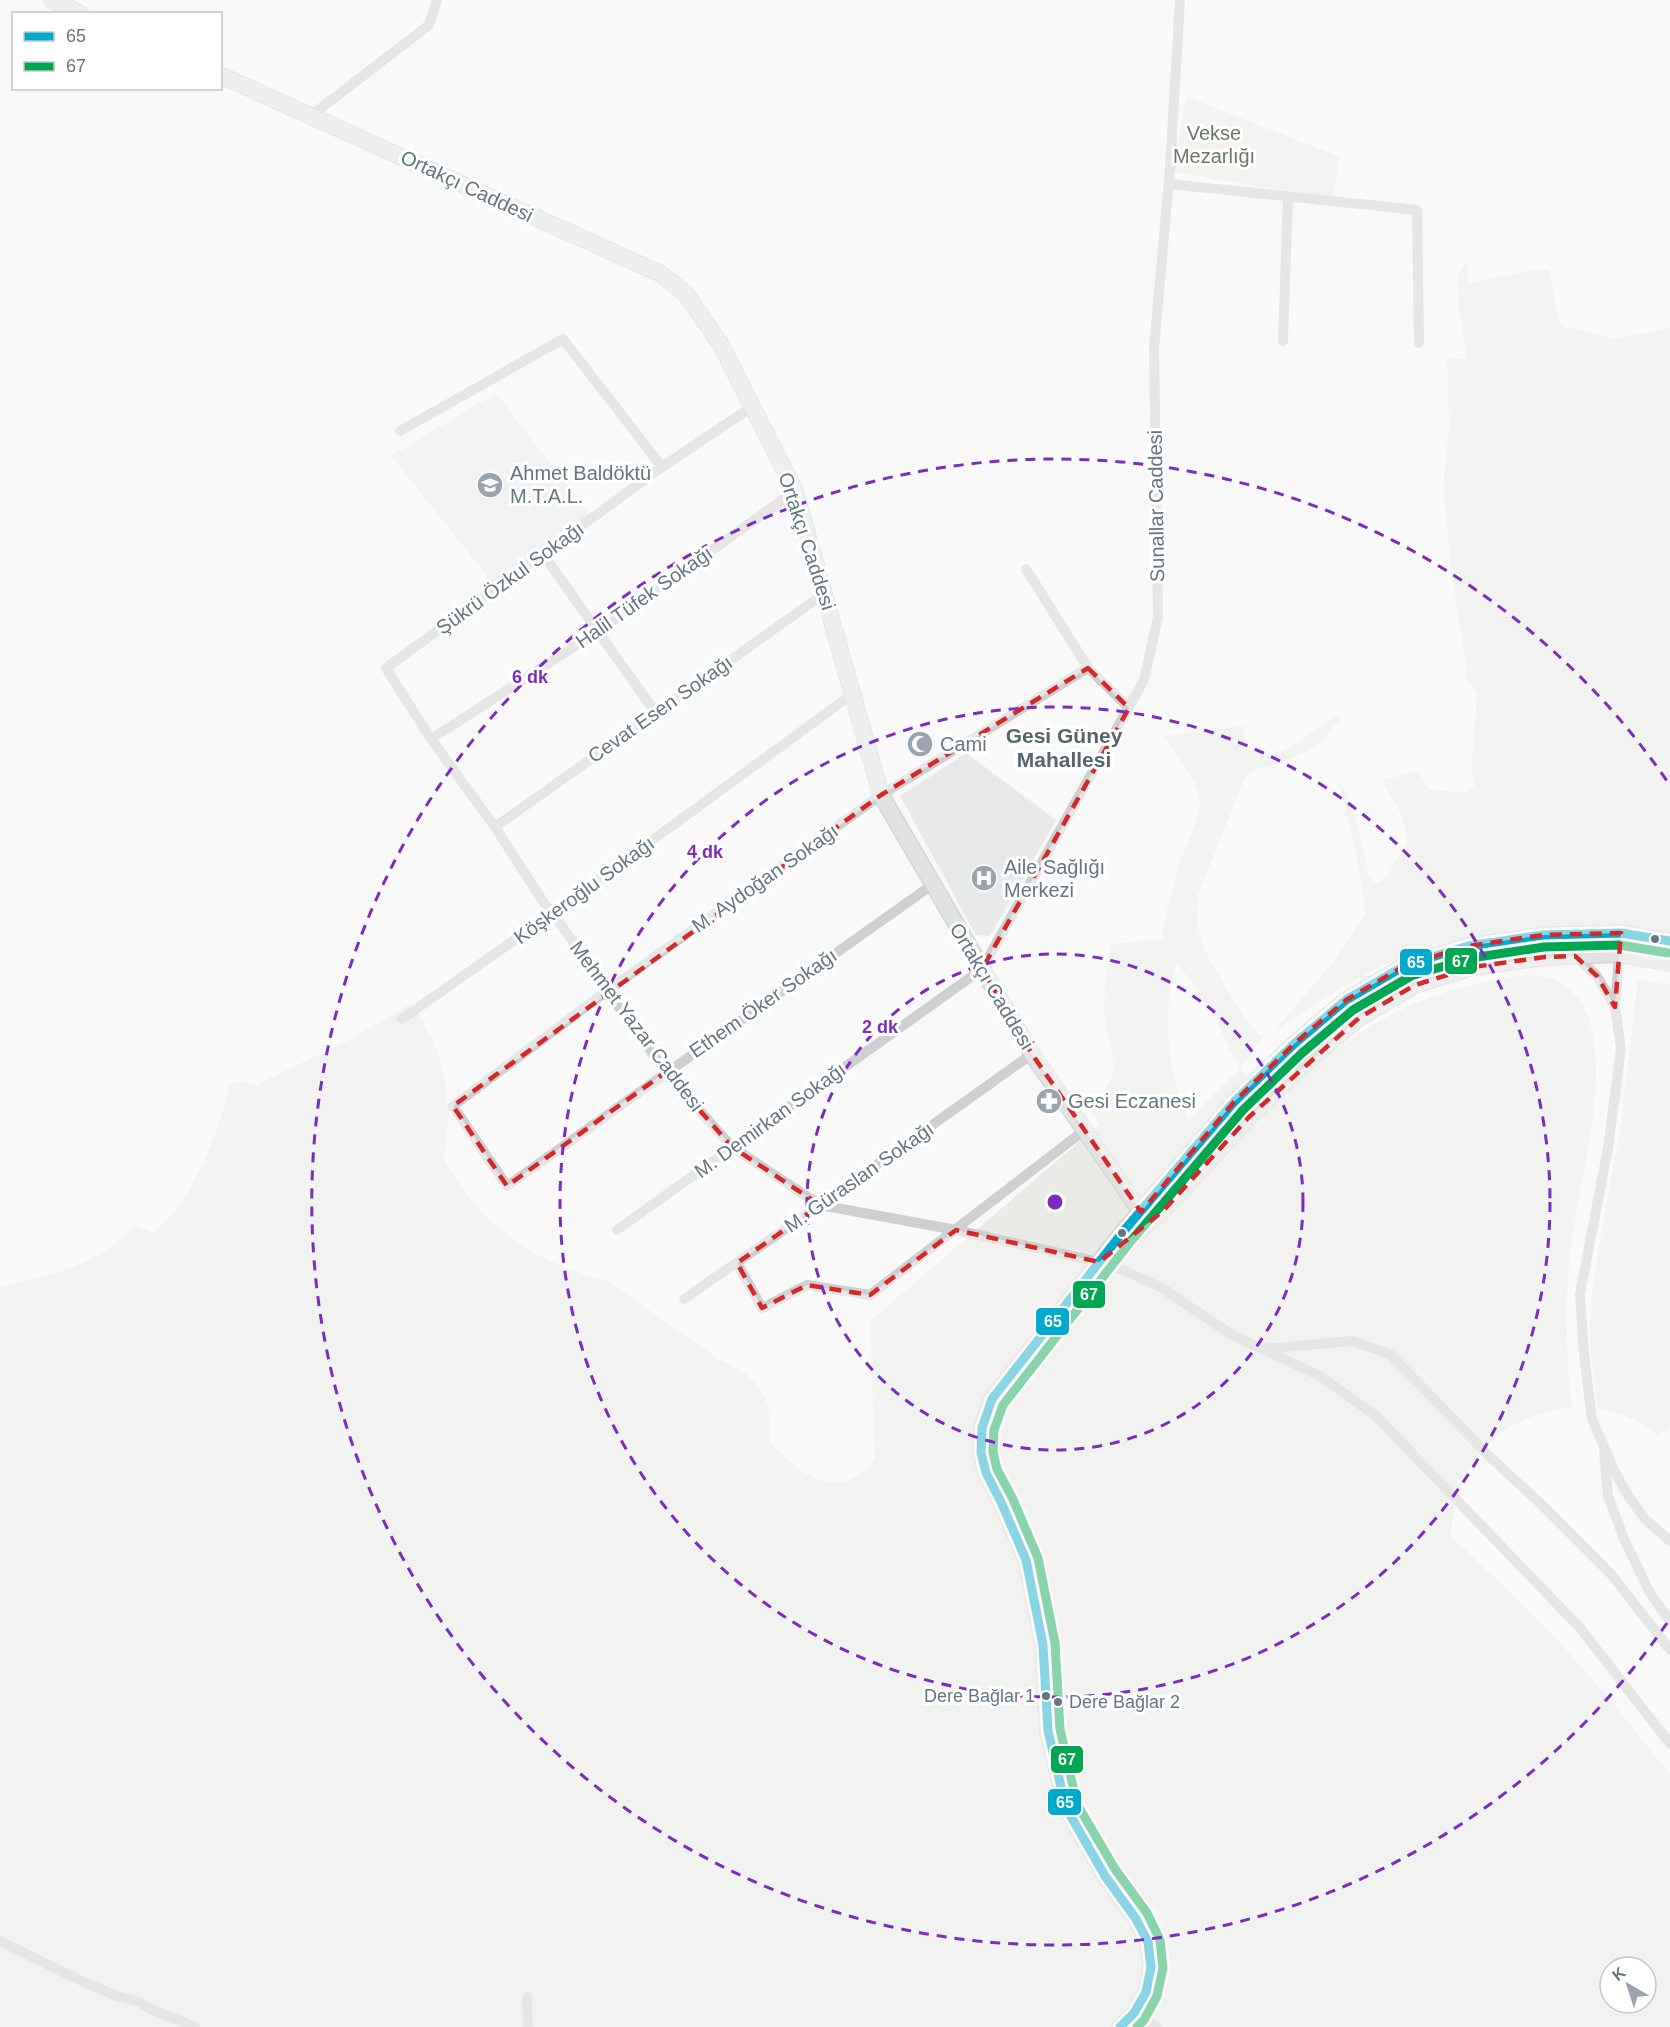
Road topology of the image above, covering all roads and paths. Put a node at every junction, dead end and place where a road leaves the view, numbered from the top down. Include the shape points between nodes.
1 (52, 0) edge
2 (437, 0) edge
3 (1180, 0) edge
4 (77, 12) edge
5 (222, 76) edge
6 (312, 115) junction
7 (1169, 184) junction
8 (1288, 196) junction
9 (1283, 341) dead end
10 (1419, 344) dead end
11 (753, 406) junction
12 (400, 431) dead end
13 (662, 468) junction
14 (795, 491) junction
15 (543, 554) junction
16 (1026, 569) dead end
17 (825, 593) junction
18 (597, 632) junction
19 (386, 668) joint
20 (1088, 668) junction
21 (851, 695) junction
22 (1129, 708) junction
23 (655, 712) junction
24 (431, 739) junction
25 (881, 795) junction
26 (495, 827) junction
27 (932, 885) junction
28 (553, 913) junction
29 (1621, 933) junction
30 (1670, 941) edge
31 (1619, 954) junction
32 (1575, 956) junction
33 (1670, 963) edge
34 (982, 969) junction
35 (607, 991) junction
36 (1615, 1007) junction
37 (402, 1019) dead end
38 (1032, 1054) junction
39 (666, 1072) junction
40 (1086, 1130) junction
41 (732, 1147) junction
42 (507, 1186) joint
43 (820, 1205) junction
44 (1141, 1212) junction
45 (616, 1230) dead end
46 (956, 1230) junction
47 (1099, 1262) junction
48 (737, 1263) junction
49 (684, 1299) dead end
50 (1262, 1349) junction
51 (1603, 1440) junction
52 (1670, 1541) edge
53 (1670, 1621) edge
54 (1670, 1650) edge
55 (1670, 1744) edge
56 (0, 1941) edge
57 (527, 1997) dead end
58 (1134, 2013) junction
59 (195, 2027) edge
60 (528, 2027) edge
61 (1120, 2027) edge
62 (1157, 2027) edge

1 - 4 street
2 - 6 street via 429,25
3 - 7 street, Sunallar Caddesi
5 - 6 street, Ortakçı Caddesi
6 - 11 street, Ortakçı Caddesi via 661,274 686,294 721,345
7 - 8 street
7 - 22 street, Sunallar Caddesi via 1154,348 1158,616 1144,680
8 - 9 street
8 - 10 street via 1417,210
11 - 13 street, Şükrü Özkul Sokağı
11 - 14 street, Ortakçı Caddesi
12 - 13 street via 563,339
13 - 15 street, Şükrü Özkul Sokağı
14 - 17 street, Ortakçı Caddesi
14 - 18 street, Halil Tüfek Sokağı
15 - 18 street
15 - 19 street, Şükrü Özkul Sokağı
16 - 20 street
17 - 21 street, Ortakçı Caddesi
17 - 23 street, Cevat Esen Sokağı
18 - 23 street
18 - 24 street, Halil Tüfek Sokağı
19 - 24 street, Mehmet Yazar Caddesi
20 - 22 street
20 - 25 street, M. Aydoğan Sokağı
21 - 25 street, Ortakçı Caddesi
21 - 28 street, Köşkeroğlu Sokağı
22 - 34 street, Sunallar Caddesi
23 - 26 street, Cevat Esen Sokağı
24 - 26 street, Mehmet Yazar Caddesi
25 - 27 street, Ortakçı Caddesi
25 - 35 street, M. Aydoğan Sokağı
26 - 28 street, Mehmet Yazar Caddesi
27 - 34 street, Ortakçı Caddesi
27 - 39 street, Ethem Öker Sokağı
28 - 35 street, Mehmet Yazar Caddesi
28 - 37 street, Köşkeroğlu Sokağı
29 - 30 street
29 - 31 street
29 - 44 street via 1543,935 1468,946 1406,965 1346,1000 1294,1044 1234,1102
31 - 32 street
31 - 33 street
31 - 36 street
32 - 36 street via 1597,976
32 - 47 street via 1473,967 1415,985 1359,1018 1249,1117 1162,1212
34 - 38 street, Ortakçı Caddesi
34 - 41 street, M. Demirkan Sokağı
35 - 39 street, Mehmet Yazar Caddesi
35 - 42 street, M. Aydoğan Sokağı via 453,1106
36 - 51 street via 1620,1060 1580,1294 1592,1419
38 - 40 street, Ortakçı Caddesi
38 - 43 street, M. Güraslan Sokağı
39 - 41 street, Mehmet Yazar Caddesi
39 - 42 street, Ethem Öker Sokağı
40 - 44 street, Ortakçı Caddesi
40 - 46 street
41 - 43 street, Mehmet Yazar Caddesi
41 - 45 street, M. Demirkan Sokağı
43 - 46 street, Mehmet Yazar Caddesi
43 - 48 street, M. Güraslan Sokağı
44 - 47 street
46 - 47 street, Mehmet Yazar Caddesi
46 - 48 street via 870,1295 807,1285 762,1308
47 - 50 street, Mehmet Yazar Caddesi via 1162,1288 1232,1335
47 - 58 street via 992,1399 982,1428 981,1453 986,1473 1026,1560 1043,1645 1048,1731 1066,1808 1148,1942 1151,1967 1146,1992
48 - 49 street, M. Güraslan Sokağı
50 - 54 street via 1353,1341 1391,1355 1611,1574
50 - 55 street, Mehmet Yazar Caddesi via 1320,1376 1376,1416 1581,1629
51 - 52 street via 1629,1497 1645,1519
51 - 53 street via 1608,1496 1650,1593
56 - 59 street via 88,1984
57 - 60 street
58 - 61 street
58 - 62 street

